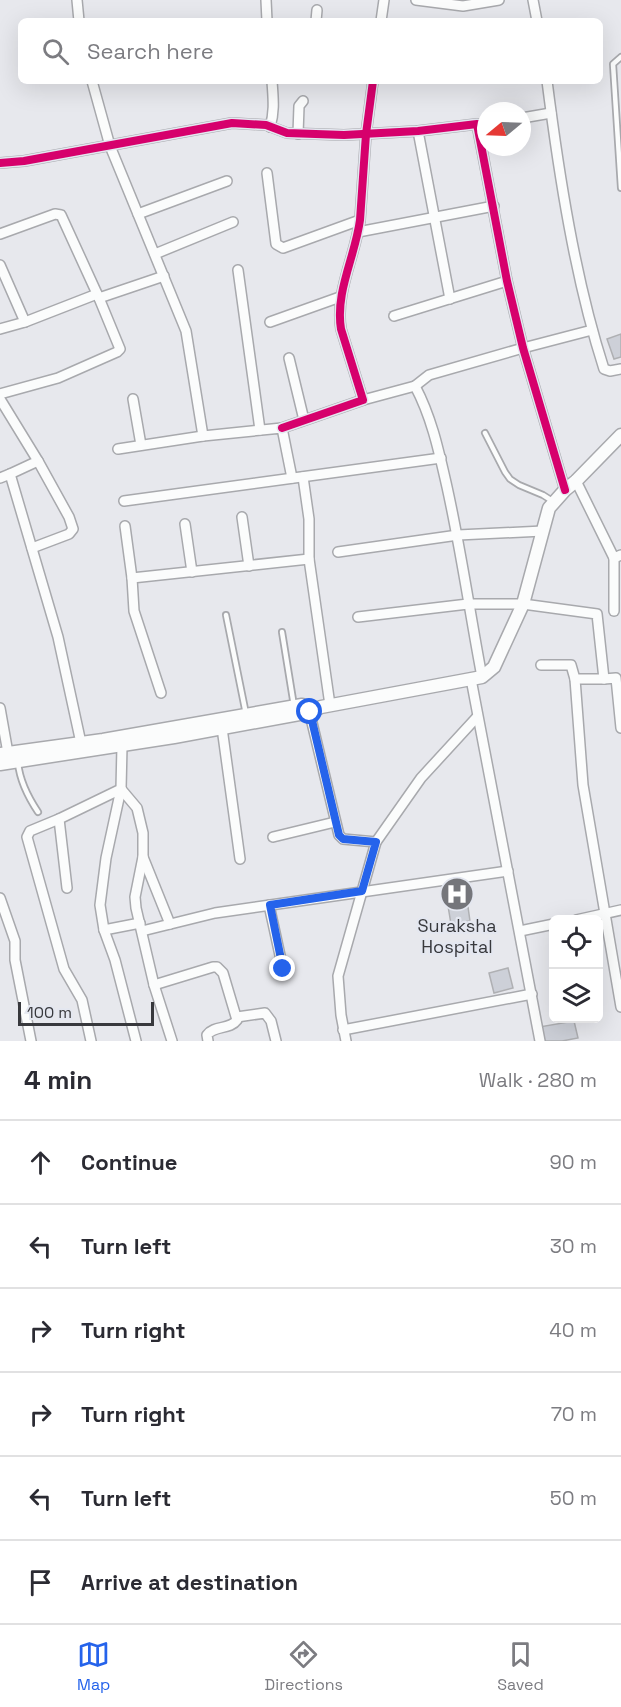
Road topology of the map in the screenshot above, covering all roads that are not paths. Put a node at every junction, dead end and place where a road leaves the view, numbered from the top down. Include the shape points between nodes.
1 (77, 0) edge
2 (266, 0) edge
3 (384, 0) edge
4 (416, 0) edge
5 (499, 0) edge
6 (533, 0) edge
7 (317, 10) dead end
8 (79, 18) edge
9 (267, 18) edge
10 (316, 18) edge
11 (381, 18) edge
12 (536, 18) edge
13 (621, 57) edge
14 (93, 84) edge
15 (272, 84) edge
16 (373, 84) edge
17 (547, 84) edge
18 (303, 101) dead end
19 (551, 113) junction
20 (531, 116) edge
21 (477, 124) edge
22 (270, 127) junction
23 (418, 132) junction
24 (298, 134) junction
25 (366, 134) junction
26 (110, 146) junction
27 (487, 156) edge
28 (0, 163) edge
29 (267, 173) dead end
30 (227, 181) dead end
31 (621, 188) edge
32 (494, 206) junction
33 (138, 214) junction
34 (434, 217) junction
35 (360, 220) junction
36 (233, 222) dead end
37 (358, 232) junction
38 (0, 234) edge
39 (155, 254) junction
40 (0, 265) edge
41 (238, 270) dead end
42 (164, 276) junction
43 (507, 281) junction
44 (98, 296) junction
45 (340, 297) junction
46 (450, 299) junction
47 (394, 316) dead end
48 (25, 322) junction
49 (270, 322) dead end
50 (0, 329) edge
51 (592, 330) junction
52 (523, 348) junction
53 (289, 358) dead end
54 (621, 369) edge
55 (416, 386) junction
56 (0, 397) edge
57 (133, 399) dead end
58 (363, 400) junction
59 (4, 414) edge
60 (304, 420) junction
61 (282, 428) junction
62 (260, 430) junction
63 (485, 433) dead end
64 (621, 435) edge
65 (203, 436) junction
66 (141, 445) junction
67 (118, 449) dead end
68 (441, 458) junction
69 (38, 461) junction
70 (10, 474) junction
71 (303, 477) junction
72 (0, 478) edge
73 (292, 478) junction
74 (576, 481) junction
75 (565, 490) junction
76 (123, 501) dead end
77 (554, 502) junction
78 (242, 517) dead end
79 (185, 524) dead end
80 (124, 526) dead end
81 (543, 531) junction
82 (458, 536) junction
83 (32, 548) junction
84 (338, 552) dead end
85 (617, 556) edge
86 (309, 559) junction
87 (249, 566) junction
88 (192, 572) junction
89 (132, 578) junction
90 (468, 604) junction
91 (523, 604) junction
92 (617, 610) edge
93 (594, 613) junction
94 (226, 615) dead end
95 (358, 617) dead end
96 (282, 633) dead end
97 (541, 665) dead end
98 (618, 677) edge
99 (477, 678) junction
100 (604, 679) junction
101 (575, 680) junction
102 (161, 693) dead end
103 (294, 706) junction
104 (317, 707) junction
105 (0, 708) edge
106 (246, 714) junction
107 (477, 717) junction
108 (222, 728) junction
109 (621, 728) edge
110 (173, 733) junction
111 (81, 743) junction
112 (122, 746) junction
113 (8, 756) edge
114 (0, 764) edge
115 (121, 789) junction
116 (38, 812) dead end
117 (59, 819) junction
118 (335, 822) junction
119 (273, 837) dead end
120 (376, 842) junction
121 (143, 857) junction
122 (240, 860) dead end
123 (508, 871) junction
124 (67, 888) dead end
125 (362, 891) junction
126 (0, 898) edge
127 (270, 905) junction
128 (621, 910) edge
129 (606, 914) junction
130 (601, 915) edge
131 (170, 924) junction
132 (549, 925) edge
133 (141, 927) junction
134 (104, 930) junction
135 (520, 931) junction
136 (283, 969) dead end
137 (154, 985) junction
138 (532, 994) junction
139 (621, 1007) edge
140 (237, 1017) junction
141 (343, 1029) junction
142 (31, 1041) edge
143 (91, 1041) edge
144 (136, 1041) edge
145 (172, 1041) edge
146 (208, 1041) edge
147 (276, 1041) edge
148 (346, 1041) edge
149 (540, 1041) edge

1 - 8 street
2 - 9 street
3 - 11 street
4 - 5 street via 463,6
6 - 12 street
7 - 10 street
13 - 31 lane via 613,64
14 - 26 street
15 - 22 street
16 - 25 street
17 - 19 street
18 - 24 street via 299,106
19 - 20 street
19 - 51 street
21 - 23 street
22 - 24 street
22 - 26 street via 232,123
23 - 25 street
23 - 34 street
24 - 25 street
25 - 35 street
26 - 28 street
26 - 33 street
27 - 32 street
29 - 35 street via 279,247 283,249
30 - 33 street
32 - 34 street
32 - 43 street
33 - 39 street
34 - 37 street
34 - 46 street
35 - 37 street
36 - 39 street
37 - 45 street
38 - 44 street via 61,215
39 - 42 street
40 - 48 street
41 - 62 street
42 - 44 street
42 - 65 street via 186,331
43 - 46 street
43 - 52 street
44 - 48 street
44 - 56 street via 120,349 58,378
45 - 49 street
45 - 58 street via 341,329
46 - 47 street
48 - 50 street
51 - 52 street
51 - 54 street via 604,369
52 - 55 street via 429,375
52 - 75 street
53 - 60 street
55 - 58 street
55 - 68 street
56 - 59 street
57 - 66 street
58 - 60 street
59 - 69 street
60 - 61 street
61 - 62 street
61 - 73 street
62 - 65 street
63 - 77 lane via 510,479
64 - 74 main road
65 - 66 street
66 - 67 street
68 - 71 street
68 - 82 street
69 - 70 street
69 - 83 street via 73,529
70 - 72 street
70 - 83 street
71 - 73 street
71 - 86 street
73 - 76 street
74 - 75 main road
74 - 85 street
75 - 77 main road
77 - 81 main road
78 - 87 street
79 - 88 street
80 - 89 street
81 - 82 street
81 - 91 main road
82 - 84 street
82 - 90 street
83 - 111 street via 58,637
85 - 92 street
86 - 87 street
86 - 104 street
87 - 88 street
88 - 89 street
89 - 102 street via 134,611
90 - 91 street
90 - 95 street
90 - 99 street
91 - 93 street
91 - 99 main road via 494,667
92 - 93 street
93 - 100 street
94 - 106 lane
96 - 103 lane
97 - 101 street via 571,665
98 - 100 street
98 - 109 street
99 - 104 main road
99 - 107 street
100 - 101 street
101 - 129 street via 583,785
103 - 104 main road
103 - 106 main road
104 - 108 main road
104 - 118 street
105 - 113 street
106 - 110 main road
107 - 120 street via 421,778
107 - 123 street
108 - 110 main road
108 - 122 street
110 - 111 main road
110 - 112 main road
111 - 113 main road
112 - 113 main road
112 - 115 street
113 - 114 main road
113 - 116 lane
115 - 117 street
115 - 121 street via 137,808
115 - 134 street via 102,880
117 - 124 street
117 - 143 street via 30,831 27,837 64,969 82,1000
118 - 119 street
118 - 120 street via 343,839
120 - 125 street
121 - 131 street
121 - 133 street via 135,897
123 - 125 street
123 - 135 street
125 - 127 street
125 - 141 street via 338,976
126 - 142 street via 15,940 15,960
127 - 131 street
127 - 136 street
128 - 129 street
129 - 130 street
129 - 139 street
131 - 133 street
132 - 135 street
133 - 134 street
133 - 137 street
134 - 144 street
135 - 138 street
137 - 140 street via 217,967 223,973
137 - 145 street
138 - 141 street
138 - 149 street
140 - 146 street via 234,1024 208,1032
140 - 147 street via 265,1013
141 - 148 street

